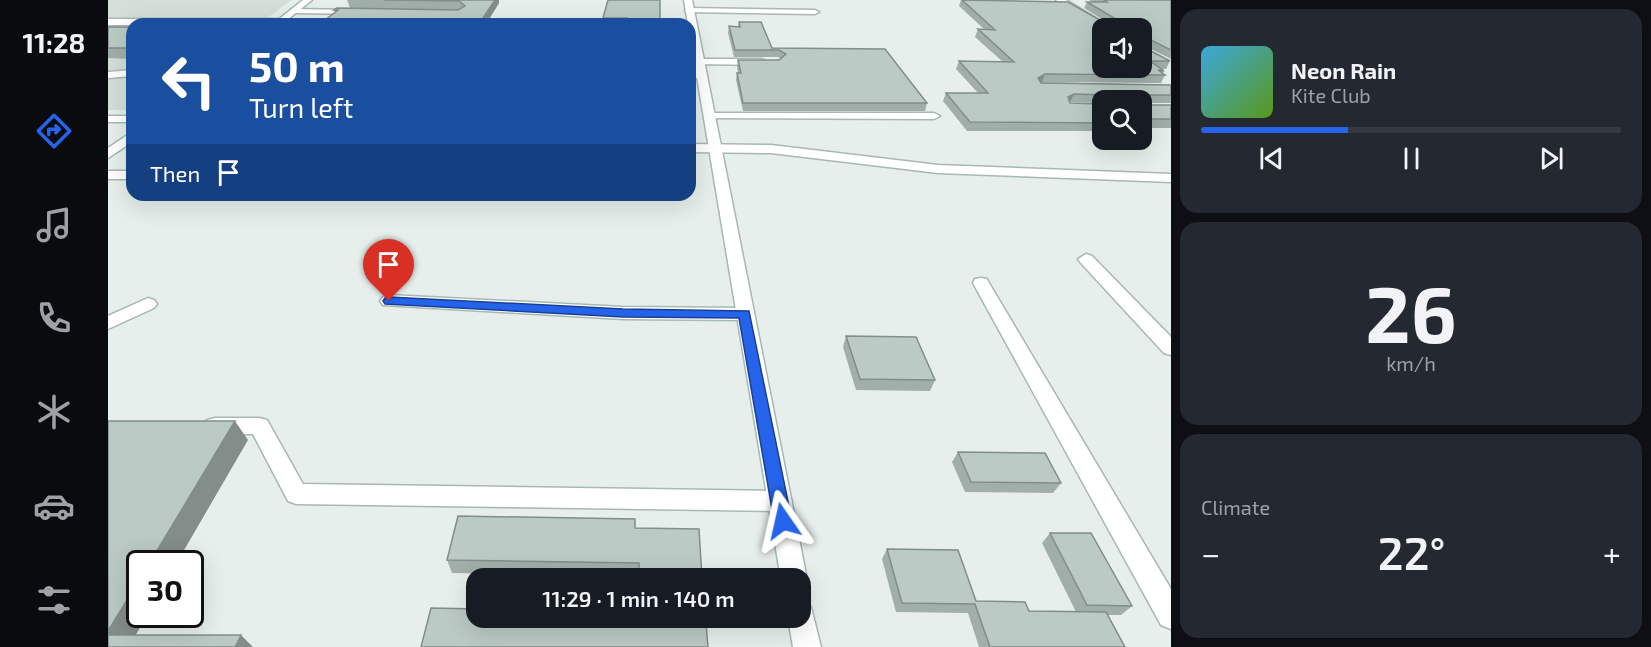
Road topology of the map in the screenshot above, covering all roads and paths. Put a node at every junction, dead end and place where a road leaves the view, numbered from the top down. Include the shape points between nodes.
1 (309, 0) edge
2 (1060, 0) edge
3 (688, 5) edge
4 (294, 11) junction
5 (368, 12) edge
6 (816, 12) dead end
7 (285, 18) edge
8 (1092, 19) edge
9 (108, 22) edge
10 (126, 22) edge
11 (696, 61) edge
12 (778, 63) edge
13 (696, 65) edge
14 (126, 74) edge
15 (108, 75) edge
16 (708, 116) junction
17 (934, 116) dead end
18 (108, 119) edge
19 (126, 119) edge
20 (126, 140) edge
21 (696, 148) edge
22 (714, 148) junction
23 (108, 154) edge
24 (108, 175) edge
25 (126, 175) edge
26 (1171, 177) edge
27 (1086, 259) dead end
28 (981, 283) dead end
29 (389, 301) dead end
30 (148, 304) dead end
31 (745, 314) junction
32 (108, 323) edge
33 (1171, 348) edge
34 (189, 426) edge
35 (780, 501) junction
36 (792, 568) edge
37 (1171, 615) edge
38 (803, 628) edge
39 (807, 647) edge

1 - 4 street
2 - 8 street
3 - 6 street
4 - 5 street
4 - 7 street
9 - 10 street
11 - 12 street
13 - 16 street
14 - 15 street
16 - 17 street
16 - 22 street
18 - 19 street
20 - 23 street
21 - 22 street
22 - 26 street via 771,149 938,169
22 - 31 street
24 - 25 street
27 - 33 street
28 - 37 street
29 - 31 street via 623,313
30 - 32 street
31 - 35 street
34 - 35 street via 259,426 296,494
35 - 36 street
38 - 39 street

